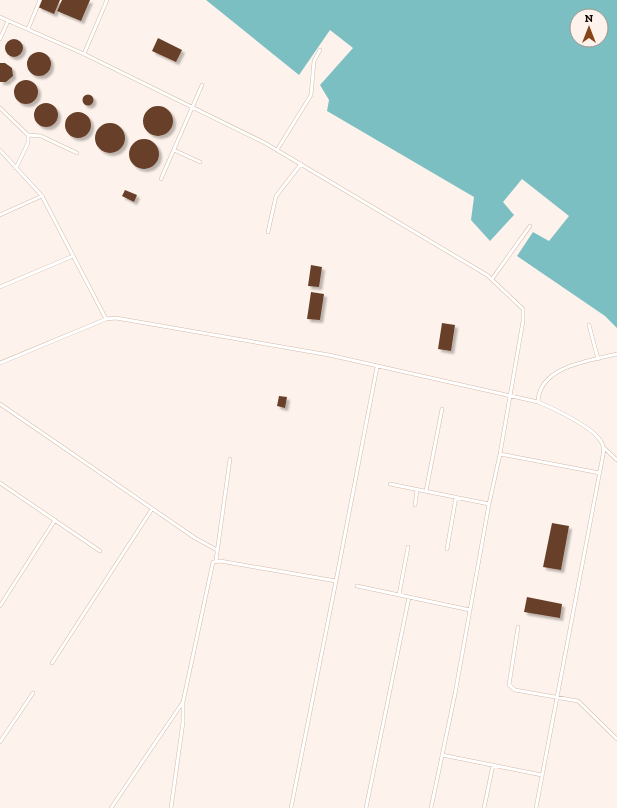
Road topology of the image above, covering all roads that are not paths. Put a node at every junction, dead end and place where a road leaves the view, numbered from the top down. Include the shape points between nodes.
1 (40, 0) edge
2 (107, 0) edge
3 (0, 18) edge
4 (8, 21) junction
5 (28, 29) junction
6 (0, 39) edge
7 (320, 50) dead end
8 (84, 54) junction
9 (202, 85) dead end
10 (0, 108) edge
11 (193, 108) junction
12 (28, 135) junction
13 (0, 150) edge
14 (174, 150) junction
15 (277, 150) junction
16 (77, 153) dead end
17 (200, 162) dead end
18 (301, 164) junction
19 (16, 168) junction
20 (161, 179) dead end
21 (42, 196) junction
22 (0, 215) edge
23 (530, 226) dead end
24 (268, 232) dead end
25 (73, 256) junction
26 (492, 279) junction
27 (0, 287) edge
28 (106, 319) junction
29 (589, 325) dead end
30 (617, 354) edge
31 (598, 359) junction
32 (0, 363) edge
33 (377, 367) junction
34 (511, 396) junction
35 (538, 402) junction
36 (1, 406) edge
37 (442, 409) dead end
38 (604, 448) junction
39 (500, 454) junction
40 (230, 459) dead end
41 (617, 460) edge
42 (600, 473) junction
43 (0, 483) edge
44 (390, 484) dead end
45 (417, 490) junction
46 (426, 491) junction
47 (456, 497) junction
48 (489, 504) junction
49 (415, 505) dead end
50 (152, 509) junction
51 (55, 520) junction
52 (408, 547) dead end
53 (447, 549) dead end
54 (217, 550) junction
55 (100, 552) dead end
56 (216, 560) junction
57 (336, 581) junction
58 (357, 586) dead end
59 (399, 595) junction
60 (409, 597) junction
61 (0, 606) edge
62 (470, 610) junction
63 (518, 627) dead end
64 (52, 663) dead end
65 (33, 693) dead end
66 (557, 697) junction
67 (183, 702) junction
68 (617, 739) edge
69 (0, 742) edge
70 (442, 755) junction
71 (493, 765) junction
72 (542, 775) junction
73 (111, 808) edge
74 (171, 808) edge
75 (291, 808) edge
76 (366, 808) edge
77 (431, 808) edge
78 (484, 808) edge
79 (536, 808) edge

1 - 5 lane
2 - 8 lane
3 - 4 lane
4 - 5 lane
4 - 6 lane
5 - 8 lane
7 - 15 lane via 314,61 311,95
8 - 11 lane
9 - 11 lane
10 - 12 lane
11 - 14 lane
11 - 15 lane
12 - 16 lane via 41,136
12 - 19 lane via 28,143
13 - 19 lane
14 - 17 lane
14 - 20 lane
15 - 18 lane
18 - 24 lane via 276,196
18 - 26 lane
19 - 21 lane
21 - 22 lane
21 - 25 lane
23 - 26 lane
25 - 27 lane
25 - 28 lane
26 - 34 lane via 519,304 524,313
28 - 32 lane
28 - 33 lane via 116,318 329,355
29 - 31 lane
30 - 31 lane
31 - 35 lane via 576,365 545,380
33 - 34 lane
33 - 57 lane
34 - 35 lane
34 - 39 lane
35 - 38 lane via 554,408 589,430 598,437
36 - 50 lane
37 - 46 lane
38 - 41 lane
38 - 42 lane
39 - 42 lane
39 - 48 lane
40 - 54 lane
42 - 66 lane
43 - 51 lane
44 - 45 lane
45 - 46 lane
45 - 49 lane
46 - 47 lane
47 - 48 lane
47 - 53 lane
48 - 62 lane
50 - 54 lane
50 - 64 lane
51 - 55 lane
51 - 61 lane
52 - 59 lane
54 - 56 lane
56 - 57 lane
56 - 67 lane via 212,565
57 - 75 lane
58 - 59 lane
59 - 60 lane
60 - 62 lane
60 - 76 lane
62 - 70 lane
63 - 66 lane via 509,685 515,690
65 - 69 lane
66 - 68 lane via 582,703
66 - 72 lane
67 - 73 lane
67 - 74 lane via 183,722
70 - 71 lane
70 - 77 lane
71 - 72 lane
71 - 78 lane
72 - 79 lane

